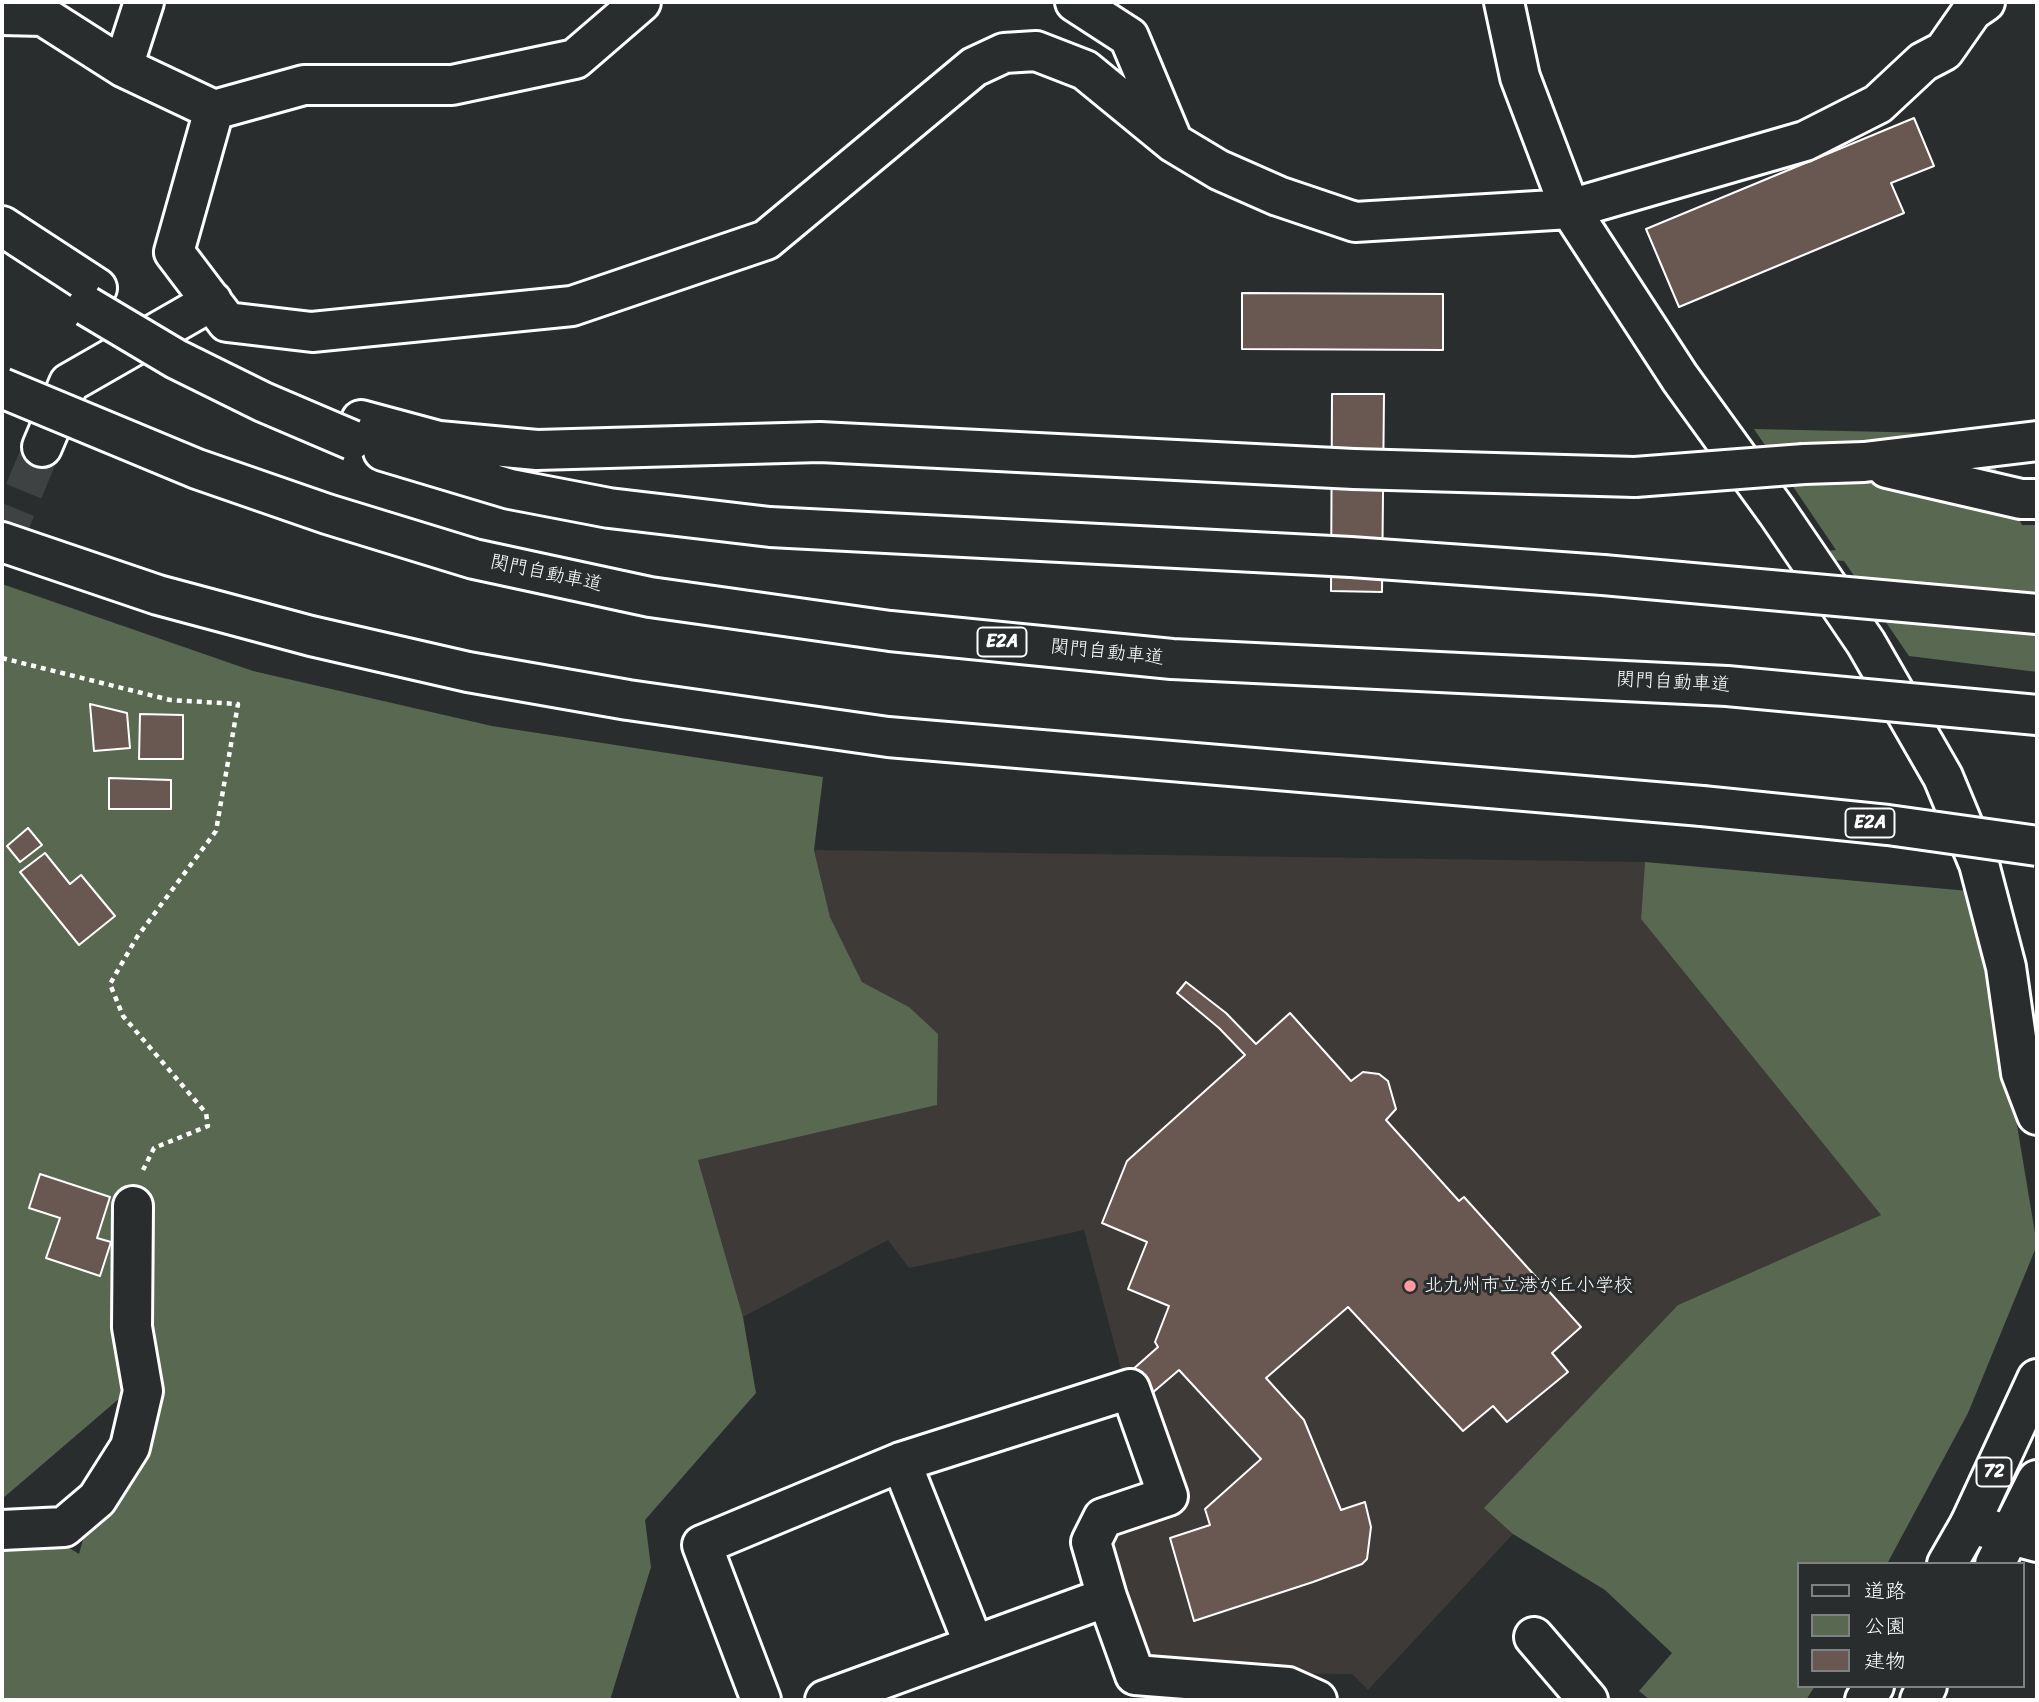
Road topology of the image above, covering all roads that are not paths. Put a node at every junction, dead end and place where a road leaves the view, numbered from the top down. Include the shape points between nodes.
1 (144, 2) edge
2 (641, 2) edge
3 (1075, 2) edge
4 (1504, 2) edge
5 (1985, 2) edge
6 (2, 15) edge
7 (123, 67) junction
8 (214, 110) junction
9 (1174, 143) junction
10 (1570, 209) junction
11 (2, 226) edge
12 (2, 251) edge
13 (92, 297) junction
14 (212, 301) junction
15 (2, 388) edge
16 (357, 430) junction
17 (2037, 441) edge
18 (43, 447) tunnel mouth
19 (1864, 462) junction
20 (2037, 499) edge
21 (2, 542) edge
22 (2037, 614) edge
23 (2037, 715) edge
24 (2037, 846) edge
25 (2037, 1115) edge
26 (133, 1206) road end
27 (2037, 1379) edge
28 (901, 1462) junction
29 (2037, 1480) edge
30 (1970, 1524) junction
31 (2, 1530) edge
32 (2014, 1547) edge
33 (1948, 1562) edge
34 (1107, 1597) junction
35 (1534, 1637) dead end
36 (974, 1645) junction
37 (761, 1700) edge
38 (825, 1700) edge
39 (1317, 1700) edge
40 (1588, 1700) edge

1 - 7 main road
2 - 8 main road via 575,59 452,85 304,85
3 - 9 main road via 1129,37
4 - 10 main road via 1520,77
5 - 10 main road via 1972,11 1944,51 1923,62 1878,104 1805,142
6 - 7 main road via 43,16
7 - 8 main road
8 - 14 main road via 174,252
9 - 10 main road via 1219,170 1278,196 1355,222
9 - 14 main road via 1085,70 1037,51 1004,53 974,66 766,240 572,306 312,332 227,322
10 - 25 main road via 1680,378 1866,643 1943,777 1979,864 2006,967 2021,1073
11 - 13 main road
12 - 13 main road
13 - 16 main road via 186,340
14 - 18 main road via 69,383
15 - 23 main road, 関門自動車道 / E2A, bridge via 197,469 327,514 474,559 650,597 890,631 1172,659 1727,686
16 - 19 main road, bridge via 537,450 820,442 1340,468 1635,477
16 - 22 main road, bridge via 510,489 609,508 770,527 1351,556
17 - 19 main road
19 - 20 main road
21 - 24 main road, E2A, bridge via 158,595 311,636 468,672 628,700 888,737 1702,806
26 - 31 main road via 132,1327 143,1391 130,1447 97,1499 64,1527
27 - 30 main road, 72
28 - 34 main road via 1130,1389 1168,1496 1103,1518 1091,1542
28 - 36 main road
28 - 37 main road via 702,1545
29 - 32 main road, 72
30 - 32 main road
30 - 33 main road, 72
34 - 36 main road
34 - 39 main road via 1135,1675 1288,1687
35 - 40 main road
36 - 38 main road

